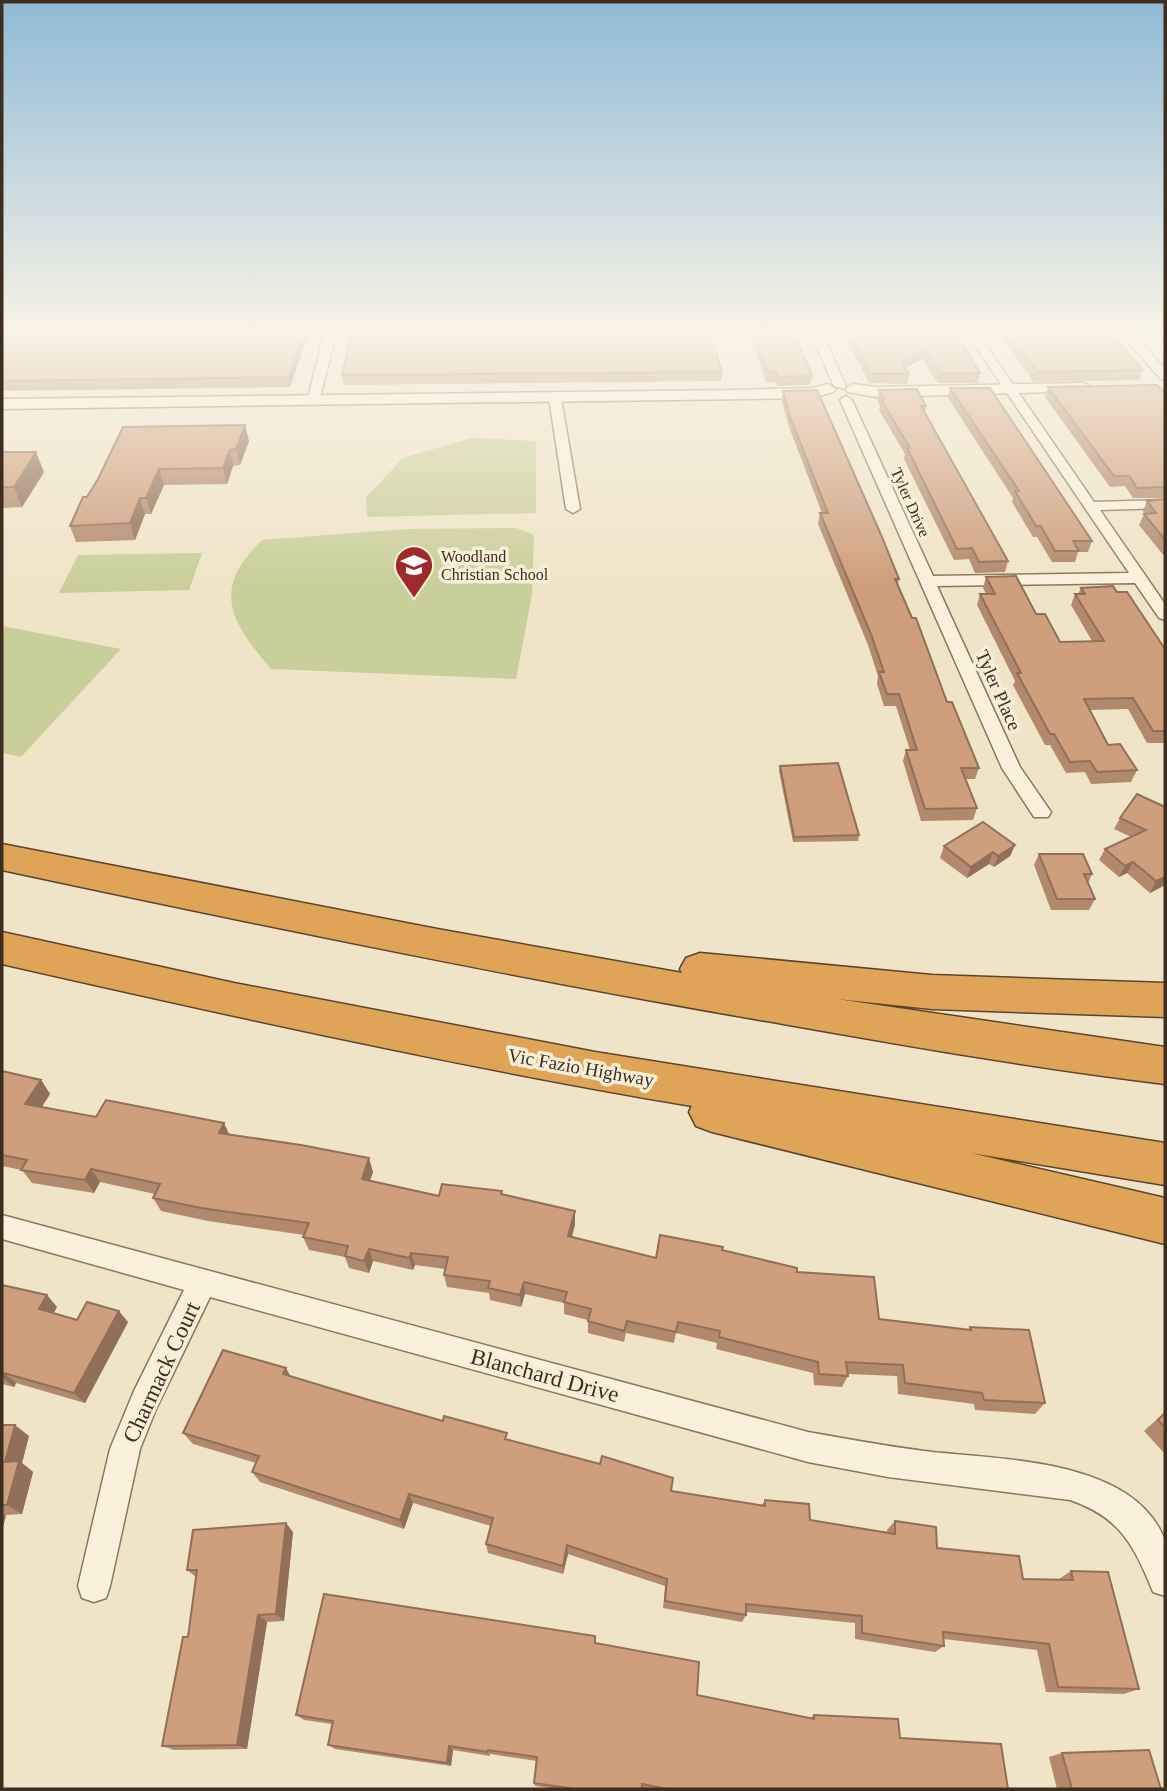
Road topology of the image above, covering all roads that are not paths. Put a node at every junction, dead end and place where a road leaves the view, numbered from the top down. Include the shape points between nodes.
1 (558, 415) edge
2 (848, 415) edge
3 (1027, 415) edge
4 (1165, 504) edge
5 (1090, 506) junction
6 (573, 509) dead end
7 (1139, 578) junction
8 (927, 581) junction
9 (1165, 615) edge
10 (1041, 812) dead end
11 (2, 857) edge
12 (363, 932) junction
13 (2, 948) edge
14 (1165, 1000) edge
15 (1165, 1066) edge
16 (595, 1071) junction
17 (1165, 1164) edge
18 (1165, 1221) edge
19 (2, 1227) edge
20 (202, 1282) junction
21 (1165, 1580) edge
22 (94, 1586) dead end

1 - 6 street
2 - 8 street, Tyler Drive
3 - 5 street
4 - 5 street
5 - 7 street
7 - 8 street
7 - 9 street
8 - 10 street, Tyler Place via 1011,768
11 - 12 highway
12 - 14 highway via 828,984
12 - 15 highway via 719,997
13 - 16 highway, Vic Fazio Highway via 234,1000
16 - 17 highway, Vic Fazio Highway
16 - 18 highway via 717,1114
19 - 20 street, Blanchard Drive
20 - 21 street, Blanchard Drive via 808,1447 1095,1491 1133,1517
20 - 22 street, Charmack Court via 125,1449

